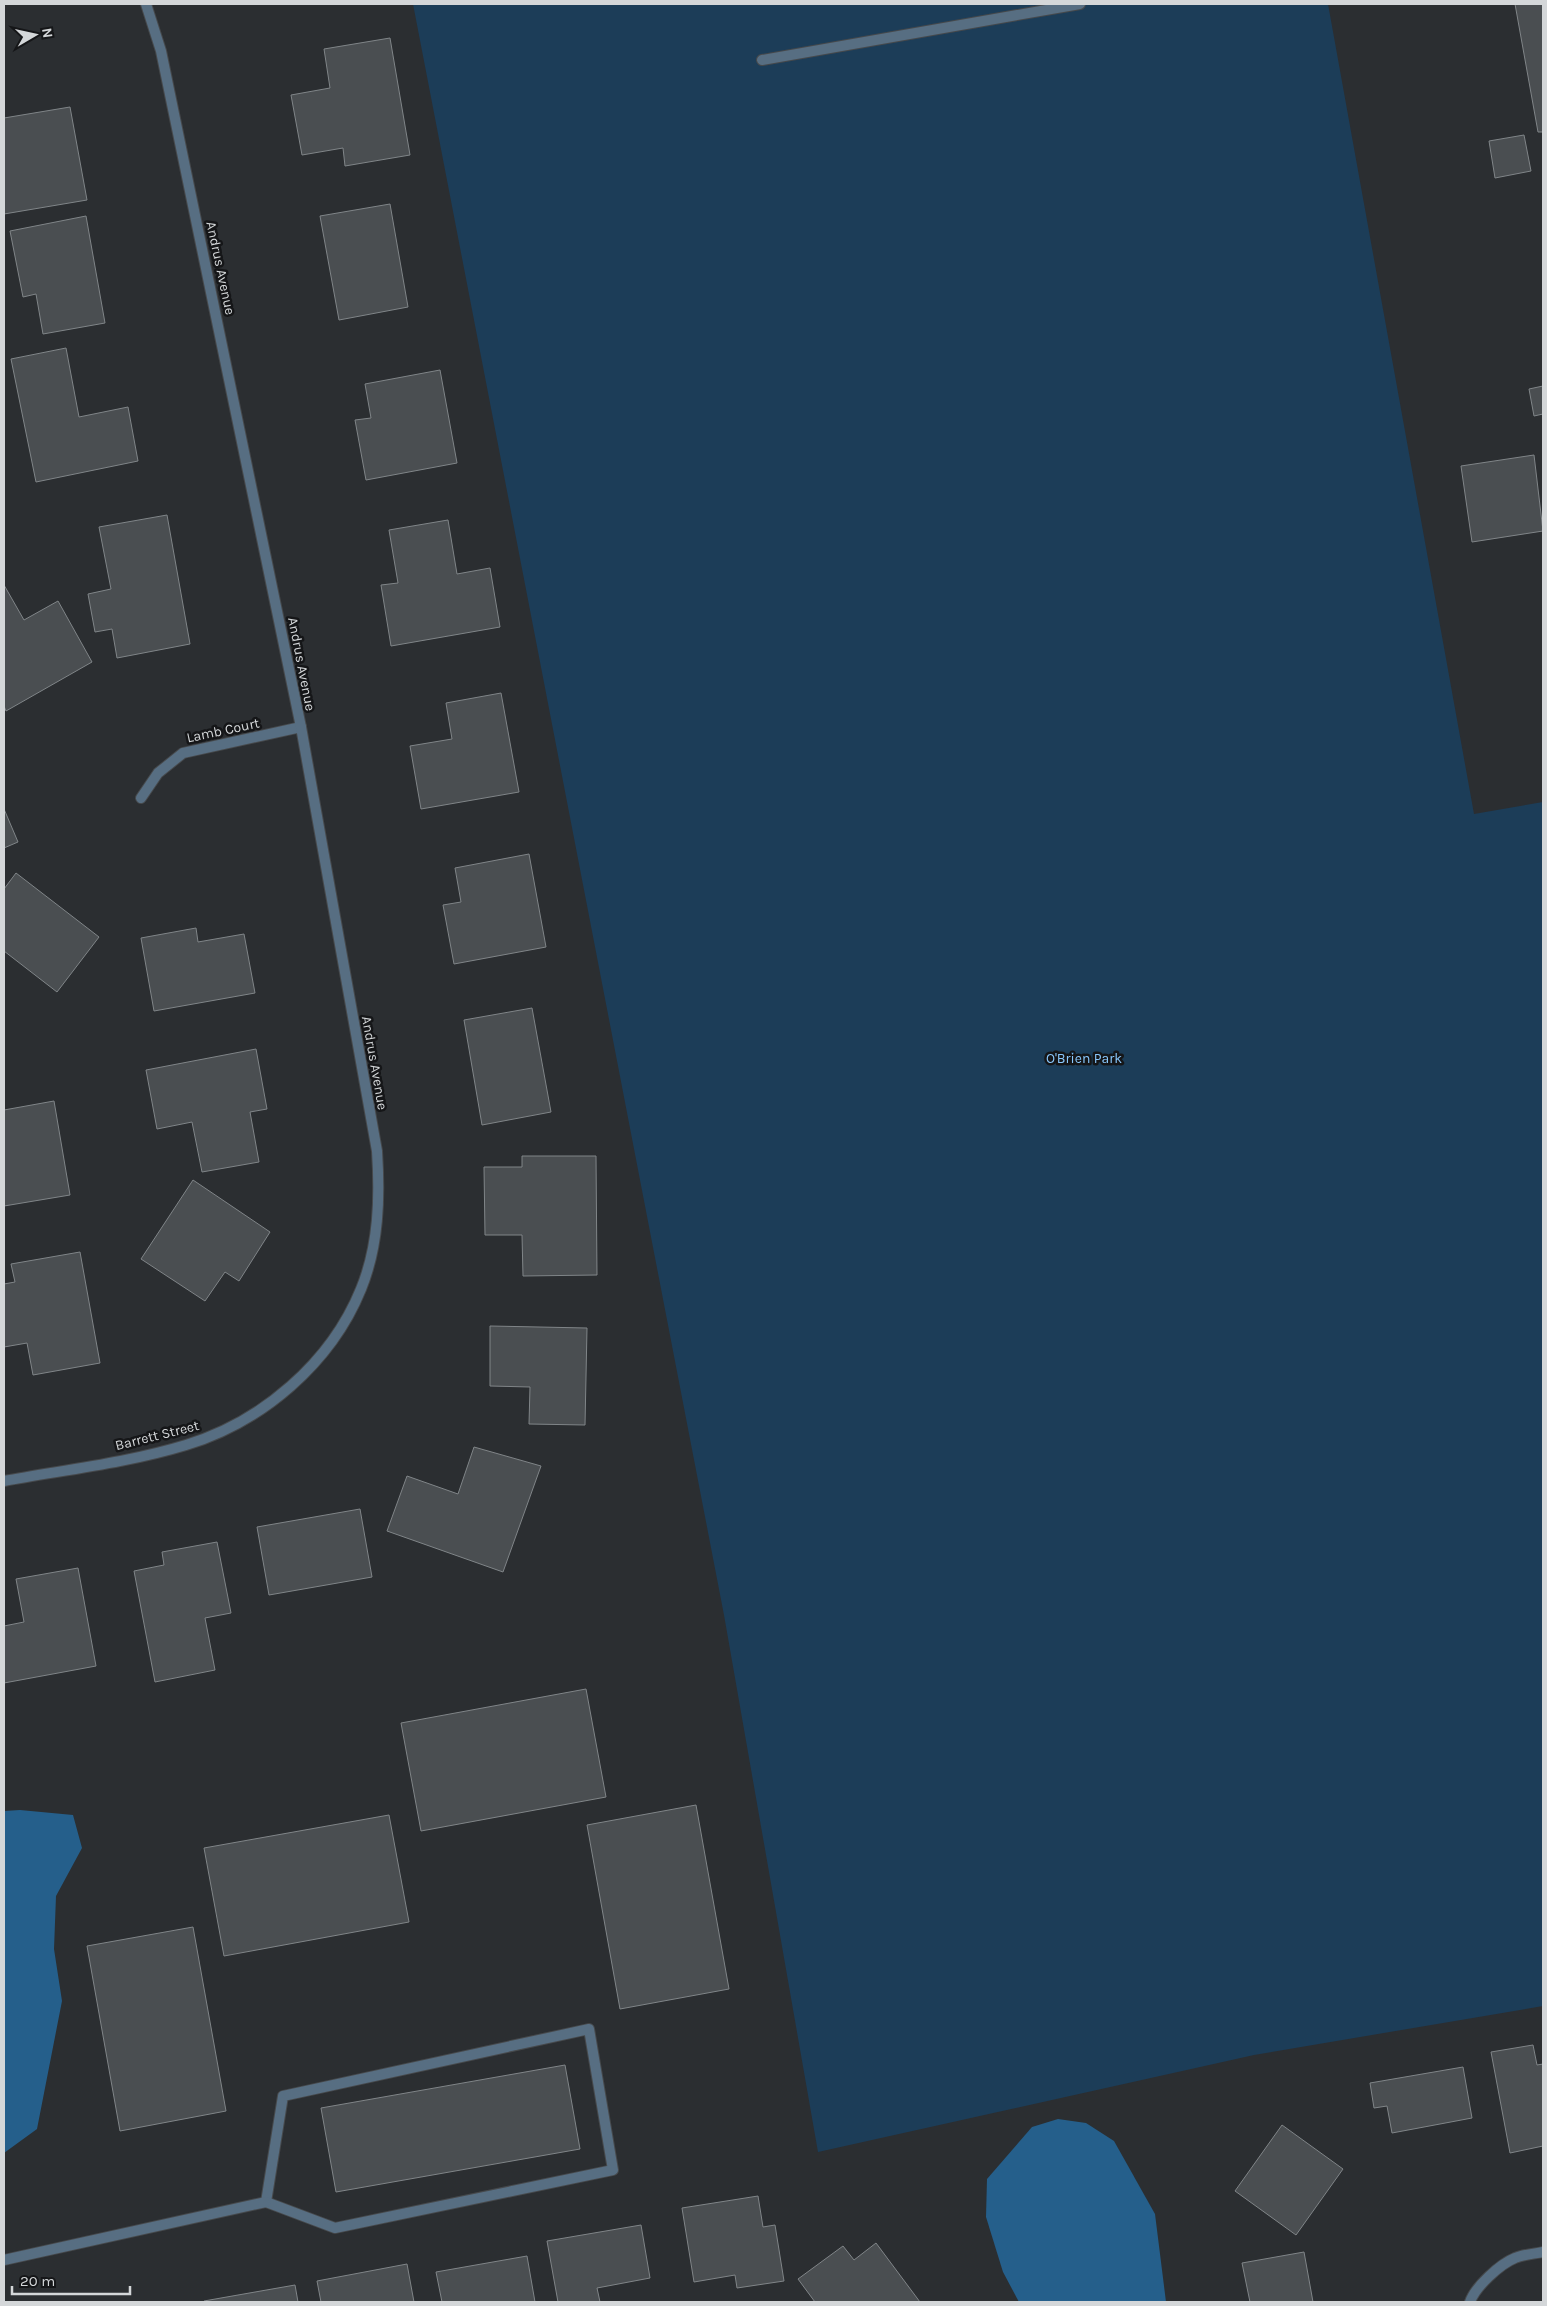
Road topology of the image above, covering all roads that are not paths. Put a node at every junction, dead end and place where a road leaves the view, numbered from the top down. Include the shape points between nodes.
1 (146, 4) edge
2 (1080, 4) edge
3 (762, 60) dead end
4 (301, 727) junction
5 (141, 798) dead end
6 (339, 1330) joint
7 (4, 1481) edge
8 (266, 2202) junction
9 (1543, 2252) edge
10 (4, 2260) edge
11 (1470, 2302) edge

1 - 4 street, Andrus Avenue via 161,50
2 - 3 street
4 - 5 street, Lamb Court via 182,753 158,773
4 - 6 street, Andrus Avenue via 377,1151 379,1194 374,1241 362,1289
6 - 7 street, Barrett Street via 312,1368 278,1398 222,1432 157,1453
8 - 8 street via 283,2096 589,2029 613,2170 335,2228
8 - 10 street
9 - 11 street via 1515,2258 1492,2274

